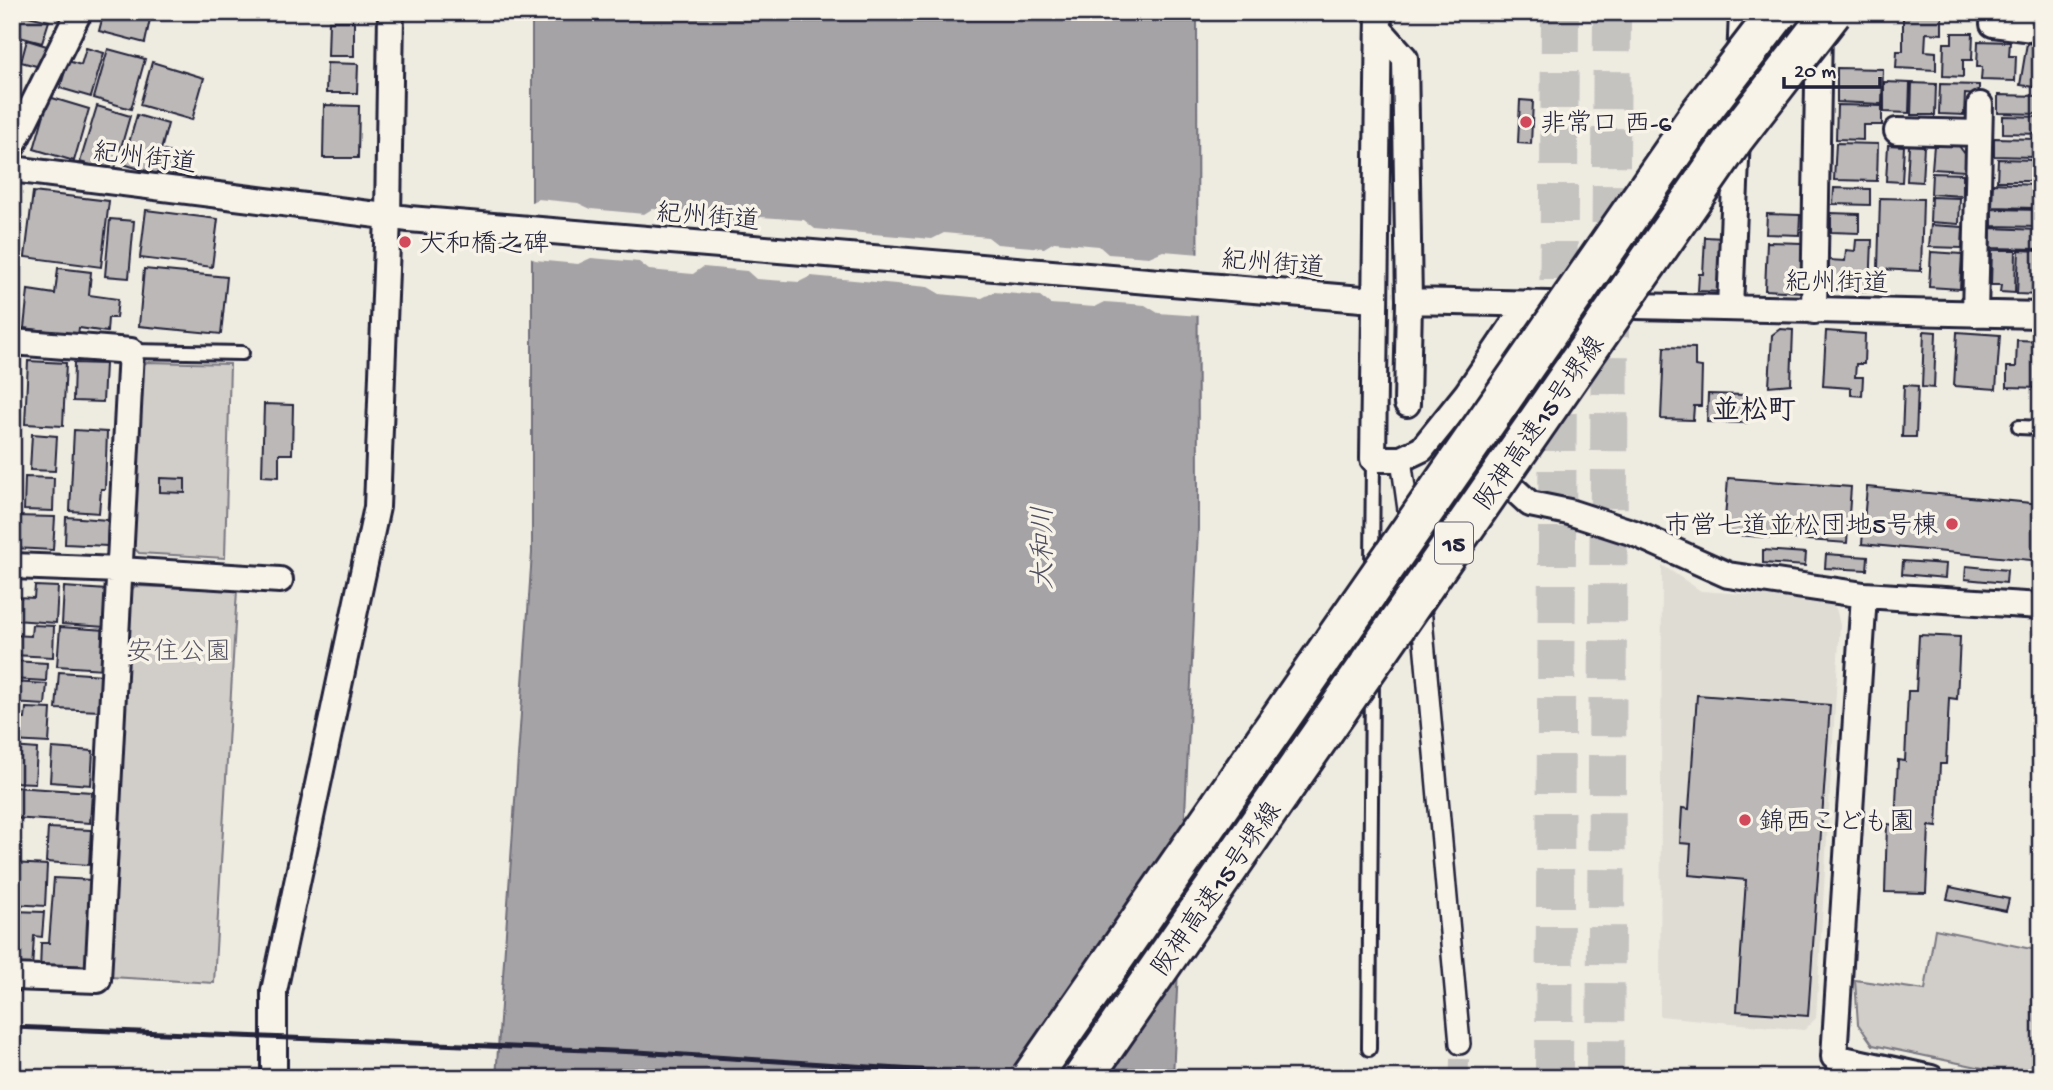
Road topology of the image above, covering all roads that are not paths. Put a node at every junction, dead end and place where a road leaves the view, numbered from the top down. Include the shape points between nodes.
1 (79, 12) edge
2 (391, 12) edge
3 (1742, 12) edge
4 (1778, 12) edge
5 (1819, 12) edge
6 (1832, 12) edge
7 (1379, 21) edge
8 (1993, 24) dead end
9 (2041, 30) edge
10 (1980, 105) dead end
11 (1897, 131) dead end
12 (1979, 132) junction
13 (12, 147) edge
14 (12, 169) edge
15 (398, 218) junction
16 (1362, 300) junction
17 (1409, 301) junction
18 (1528, 303) junction
19 (1625, 306) junction
20 (1730, 308) junction
21 (1814, 311) junction
22 (1975, 314) junction
23 (2041, 315) edge
24 (12, 342) edge
25 (131, 351) junction
26 (242, 353) dead end
27 (1467, 393) junction
28 (1408, 404) dead end
29 (2019, 428) dead end
30 (2041, 428) edge
31 (1373, 459) junction
32 (1401, 459) junction
33 (1506, 482) junction
34 (12, 566) edge
35 (120, 570) junction
36 (279, 580) dead end
37 (1864, 595) junction
38 (1420, 596) junction
39 (1372, 604) dead end
40 (2041, 606) edge
41 (1372, 632) dead end
42 (12, 977) edge
43 (1460, 1044) tunnel mouth
44 (1369, 1049) dead end
45 (274, 1078) edge
46 (1031, 1078) edge
47 (1083, 1078) edge
48 (1931, 1078) edge

1 - 13 street
2 - 15 street
3 - 20 street
4 - 46 highway, 阪神高速15号堺線 / 15, bridge via 1698,116
5 - 21 street
6 - 47 highway, 阪神高速15号堺線 / 15, bridge via 1735,137
7 - 16 street
7 - 17 street via 1405,58
8 - 9 street
10 - 12 street
11 - 12 street
12 - 22 street
14 - 15 street, 紀州街道
15 - 16 street, 紀州街道
15 - 45 street via 377,507 274,991
16 - 31 street
17 - 18 street, 紀州街道
17 - 28 street
18 - 19 street, 紀州街道
18 - 27 street
19 - 20 street, 紀州街道
19 - 33 street
20 - 21 street, 紀州街道
21 - 22 street, 紀州街道
22 - 23 street, 紀州街道
24 - 25 street
25 - 26 lane
25 - 35 street
27 - 32 street via 1422,449
27 - 33 street
29 - 30 lane
31 - 32 street
31 - 39 lane
32 - 38 street
33 - 37 street via 1530,504 1634,533 1728,575
33 - 38 street
34 - 35 street
35 - 36 street
35 - 42 street via 98,981
37 - 40 street
37 - 48 street via 1834,1056
38 - 43 street
41 - 44 lane

